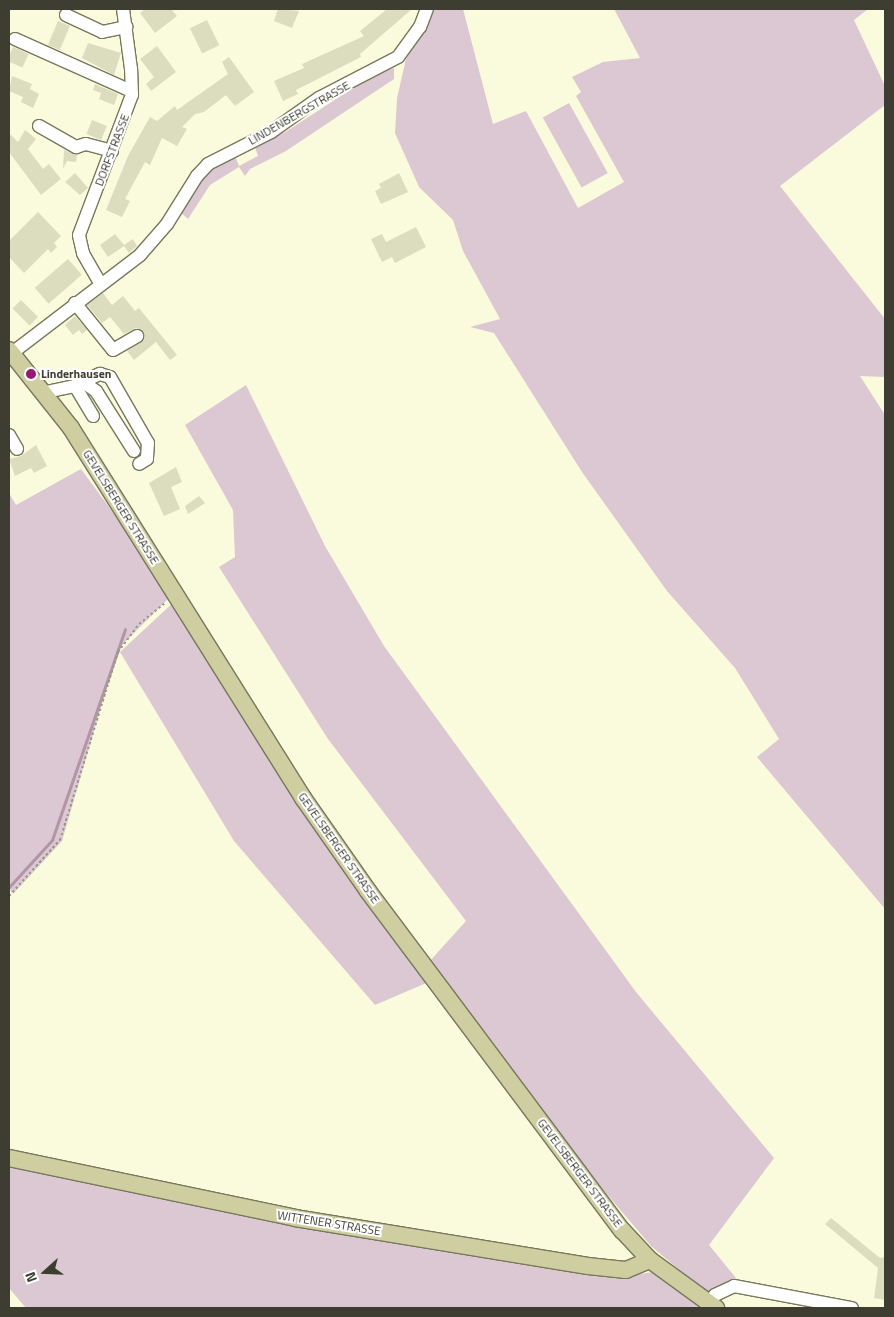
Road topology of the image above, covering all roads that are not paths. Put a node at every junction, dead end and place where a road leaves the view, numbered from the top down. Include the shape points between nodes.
1 (123, 9) edge
2 (427, 9) edge
3 (66, 15) dead end
4 (126, 27) junction
5 (15, 39) dead end
6 (132, 91) junction
7 (39, 126) dead end
8 (112, 151) junction
9 (100, 283) junction
10 (75, 303) junction
11 (137, 336) dead end
12 (11, 351) edge
13 (79, 384) junction
14 (46, 392) junction
15 (94, 416) dead end
16 (9, 435) edge
17 (17, 449) dead end
18 (134, 451) dead end
19 (139, 464) dead end
20 (9, 1158) edge
21 (650, 1260) junction
22 (712, 1306) edge
23 (852, 1308) edge

1 - 4 street, DORFSTRASSE
2 - 9 street, LINDENBERGSTRASSE via 420,27 398,56 319,98 271,132 208,164 149,245
3 - 4 street via 102,32
4 - 6 street, DORFSTRASSE
5 - 6 street
6 - 8 street, DORFSTRASSE
7 - 8 street via 76,147 86,144
8 - 9 street, DORFSTRASSE via 79,236 82,253
9 - 10 street, LINDENBERGSTRASSE
10 - 11 street via 113,350
10 - 12 street, LINDENBERGSTRASSE
12 - 14 main road, GEVELSBERGER STRASSE
13 - 14 street
13 - 15 street
13 - 18 street via 96,391
13 - 19 street via 100,374 110,377 148,443 146,459
14 - 21 main road, GEVELSBERGER STRASSE via 337,847 592,1191
16 - 17 street
20 - 21 main road, WITTENER STRASSE via 295,1218 588,1266 626,1270
21 - 22 main road, GEVELSBERGER STRASSE
22 - 23 street via 715,1295 734,1286

